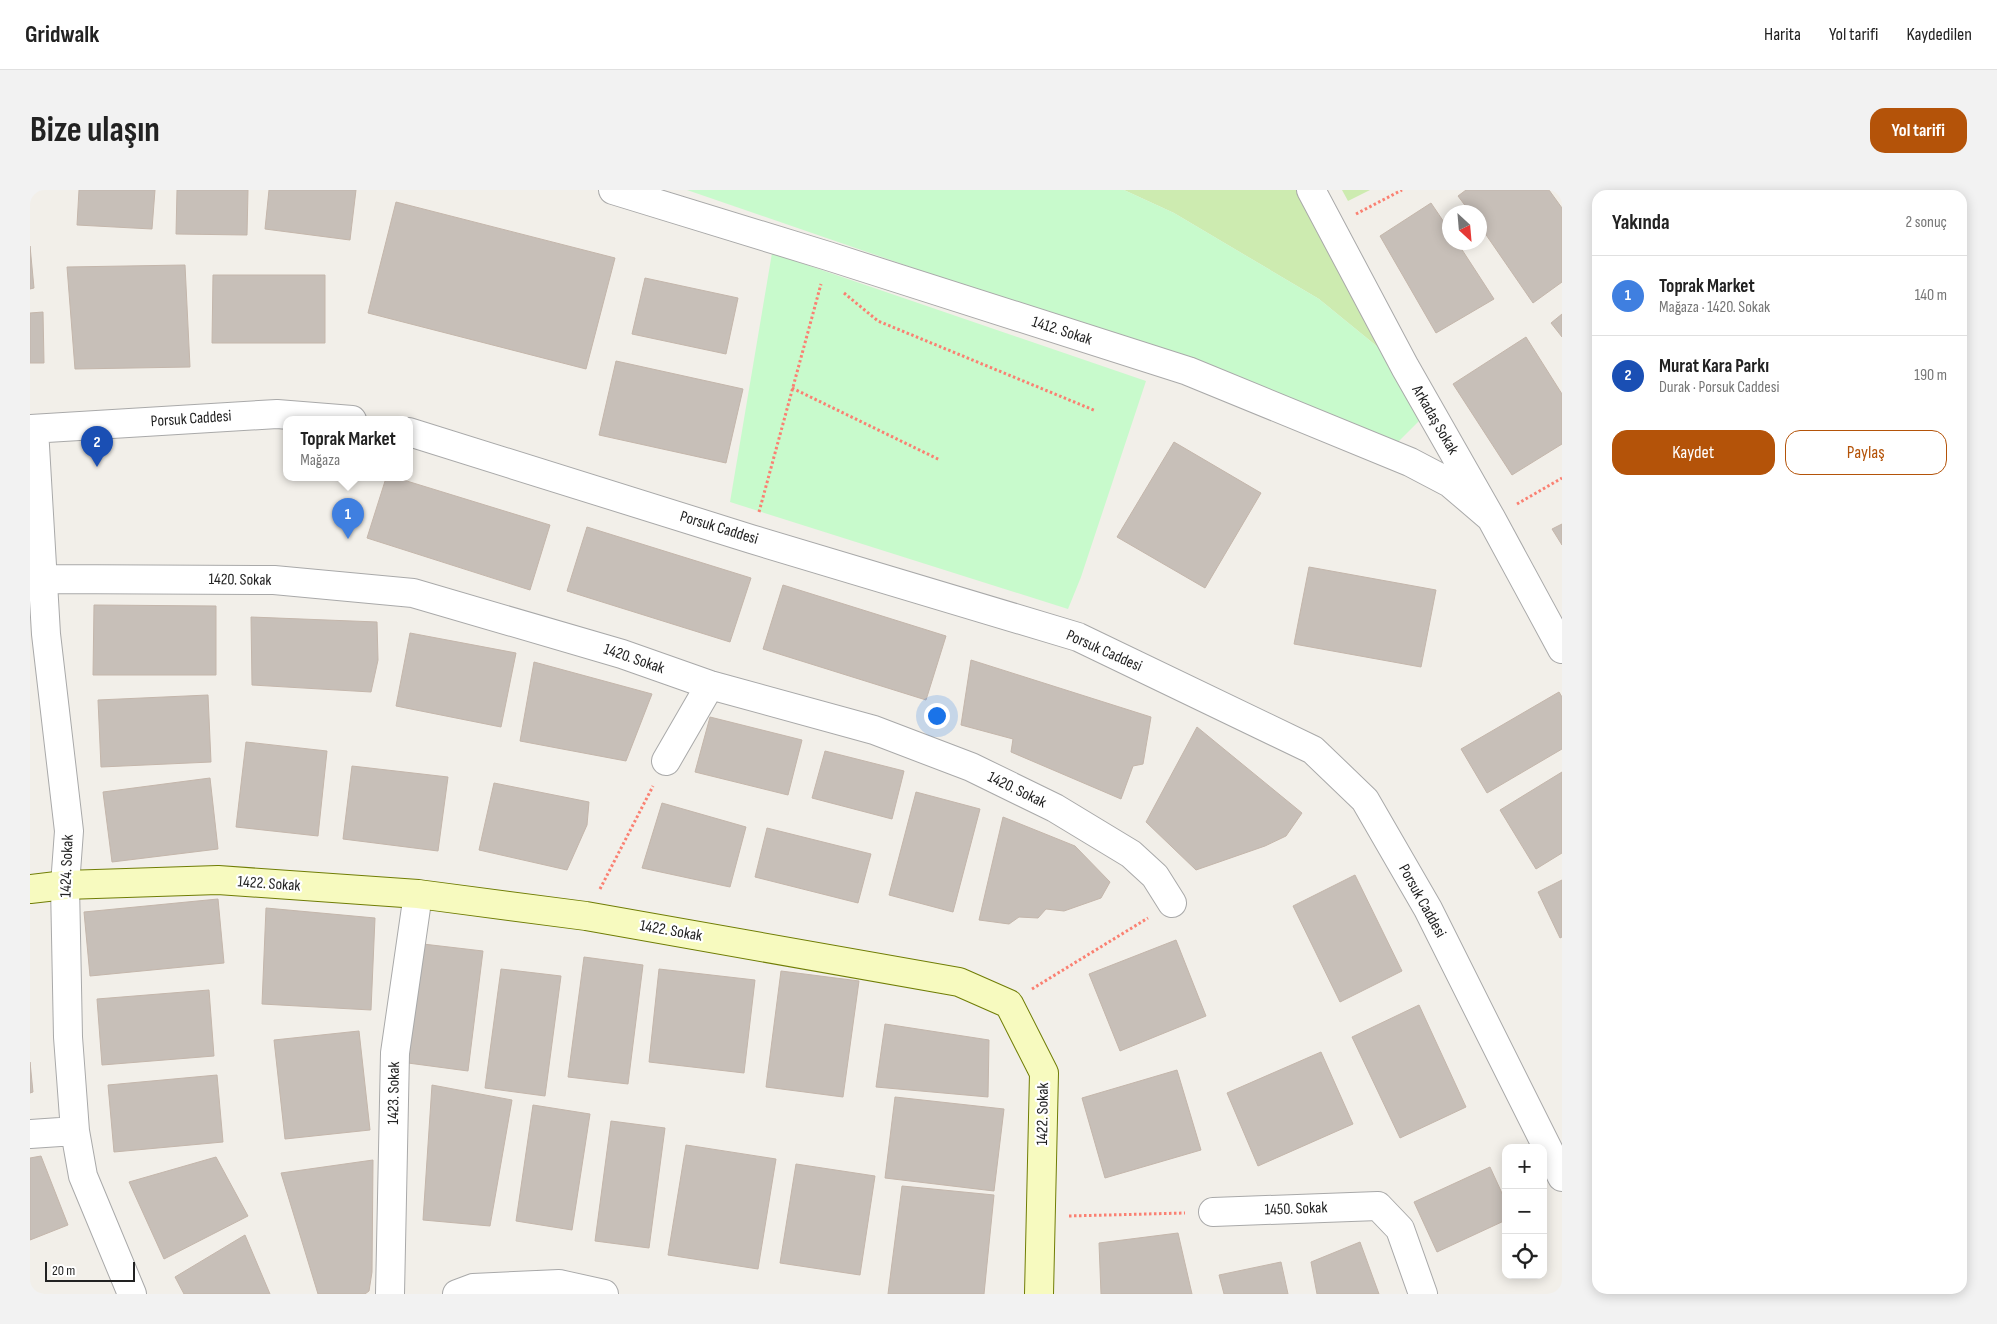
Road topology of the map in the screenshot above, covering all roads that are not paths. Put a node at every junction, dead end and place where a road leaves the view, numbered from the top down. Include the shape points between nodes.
1 (613, 190) edge
2 (1311, 190) edge
3 (302, 416) edge
4 (32, 429) edge
5 (413, 433) edge
6 (1491, 518) junction
7 (44, 579) junction
8 (1562, 650) edge
9 (710, 685) junction
10 (666, 761) road end
11 (65, 884) junction
12 (30, 889) edge
13 (418, 894) junction
14 (1172, 903) road end
15 (75, 1131) junction
16 (30, 1134) edge
17 (1562, 1177) edge
18 (1213, 1212) road end
19 (132, 1294) edge
20 (390, 1294) edge
21 (457, 1294) edge
22 (604, 1294) edge
23 (1040, 1294) edge
24 (1423, 1294) edge

1 - 6 street, 1412. Sokak via 1188,371 1410,462 1450,483
2 - 6 street, Arkadaş Sokak via 1405,367
3 - 4 street, Porsuk Caddesi via 277,414
4 - 7 street, 1424. Sokak
5 - 17 street, Porsuk Caddesi via 1078,637 1312,750 1365,800 1428,908
6 - 8 street, Arkadaş Sokak
7 - 9 street, 1420. Sokak via 274,580 413,593 622,654
7 - 11 street, 1424. Sokak via 46,634 69,831
9 - 10 street
9 - 14 street, 1420. Sokak via 874,730 971,767 1054,808 1131,854 1155,876
11 - 12 street, 1422. Sokak
11 - 13 street, 1422. Sokak via 218,880
11 - 15 street, 1424. Sokak via 68,1037
13 - 20 street, 1423. Sokak via 395,1053
13 - 23 street, 1422. Sokak via 586,916 959,982 1008,1004 1044,1073
15 - 16 street
15 - 19 street, 1424. Sokak via 83,1176
18 - 24 street, 1450. Sokak via 1378,1206 1400,1229
21 - 22 street via 473,1288 560,1284

